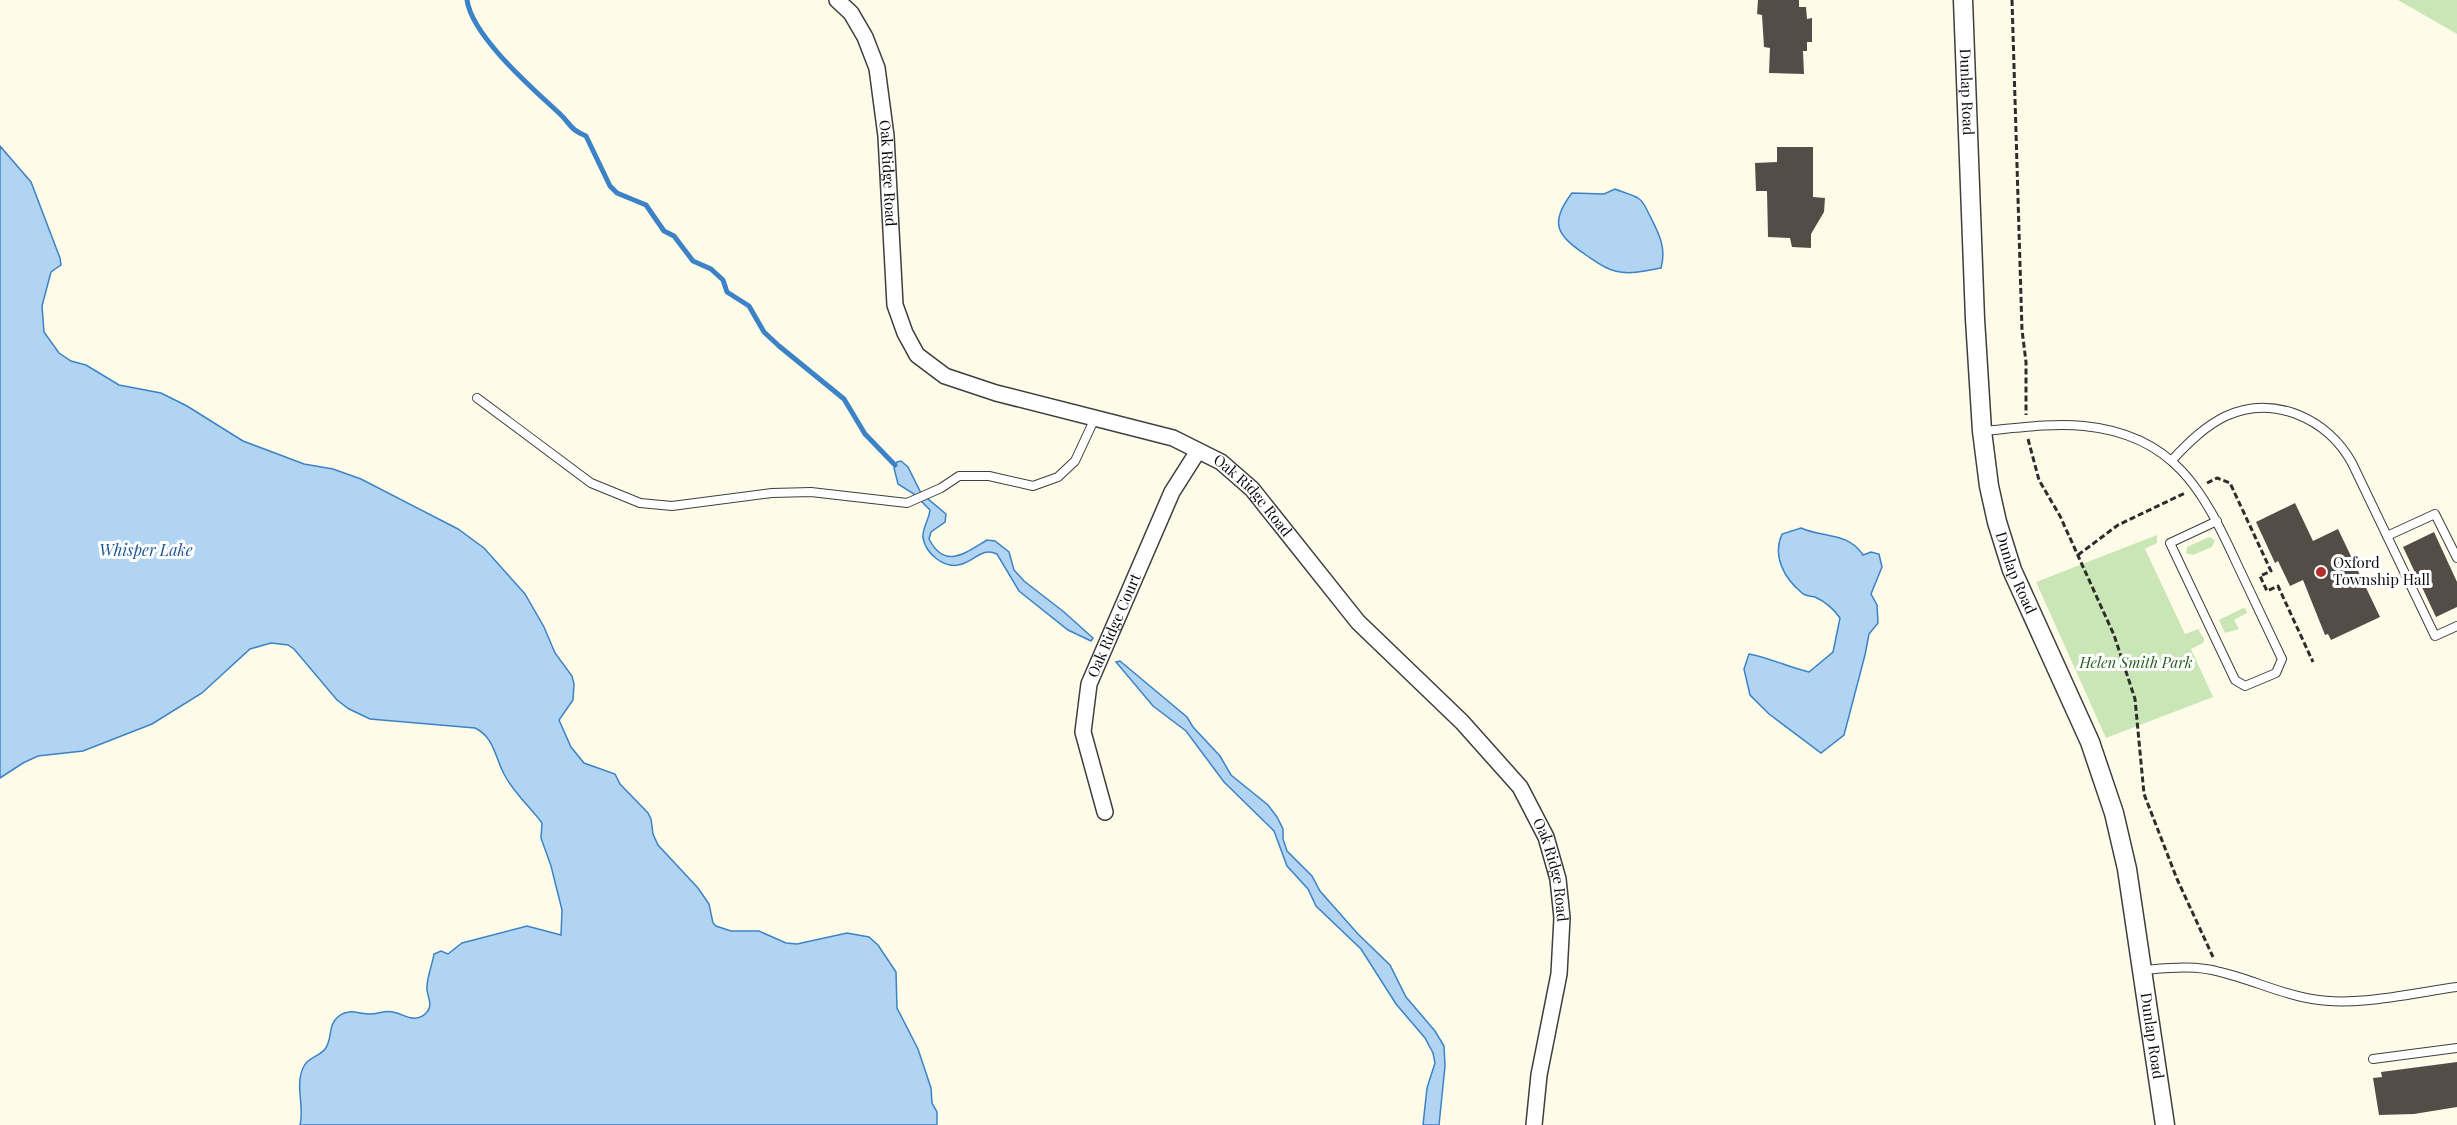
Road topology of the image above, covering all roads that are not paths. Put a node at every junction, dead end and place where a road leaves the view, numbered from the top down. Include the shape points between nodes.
1 (837, 0) edge
2 (1963, 0) edge
3 (477, 398) dead end
4 (1095, 418) junction
5 (1982, 431) junction
6 (1198, 451) junction
7 (2172, 460) junction
8 (2217, 521) junction
9 (2387, 536) junction
10 (2457, 558) edge
11 (2457, 626) edge
12 (1105, 812) dead end
13 (2143, 970) junction
14 (2455, 989) edge
15 (2457, 1048) edge
16 (2373, 1059) dead end
17 (1534, 1125) edge
18 (2165, 1125) edge

1 - 4 street, Oak Ridge Road via 851,13 877,68 886,136 895,305 917,355 945,376
2 - 5 street, Dunlap Road
3 - 4 lane via 591,483 640,503 672,506 811,492 907,503 959,476 989,476 1033,486 1058,477 1075,461
4 - 6 street, Oak Ridge Road via 1173,438
5 - 7 lane via 2085,426 2137,440
5 - 13 street, Dunlap Road via 1993,505 2010,562 2110,797 2127,869
6 - 12 street, Oak Ridge Court via 1172,492 1089,684 1083,732
6 - 17 street, Oak Ridge Road via 1221,462 1252,489 1358,622 1462,722 1520,787 1546,837 1558,879 1562,918 1558,974
7 - 8 lane via 2197,488
7 - 9 lane via 2208,427 2234,412 2267,408 2300,415 2322,427 2344,450
8 - 8 lane via 2282,659 2276,673 2245,686 2235,680 2170,543
9 - 10 lane via 2435,514
9 - 11 lane via 2435,636
13 - 14 lane via 2179,967 2220,972 2321,1001 2355,1001
13 - 18 street, Dunlap Road
15 - 16 lane

